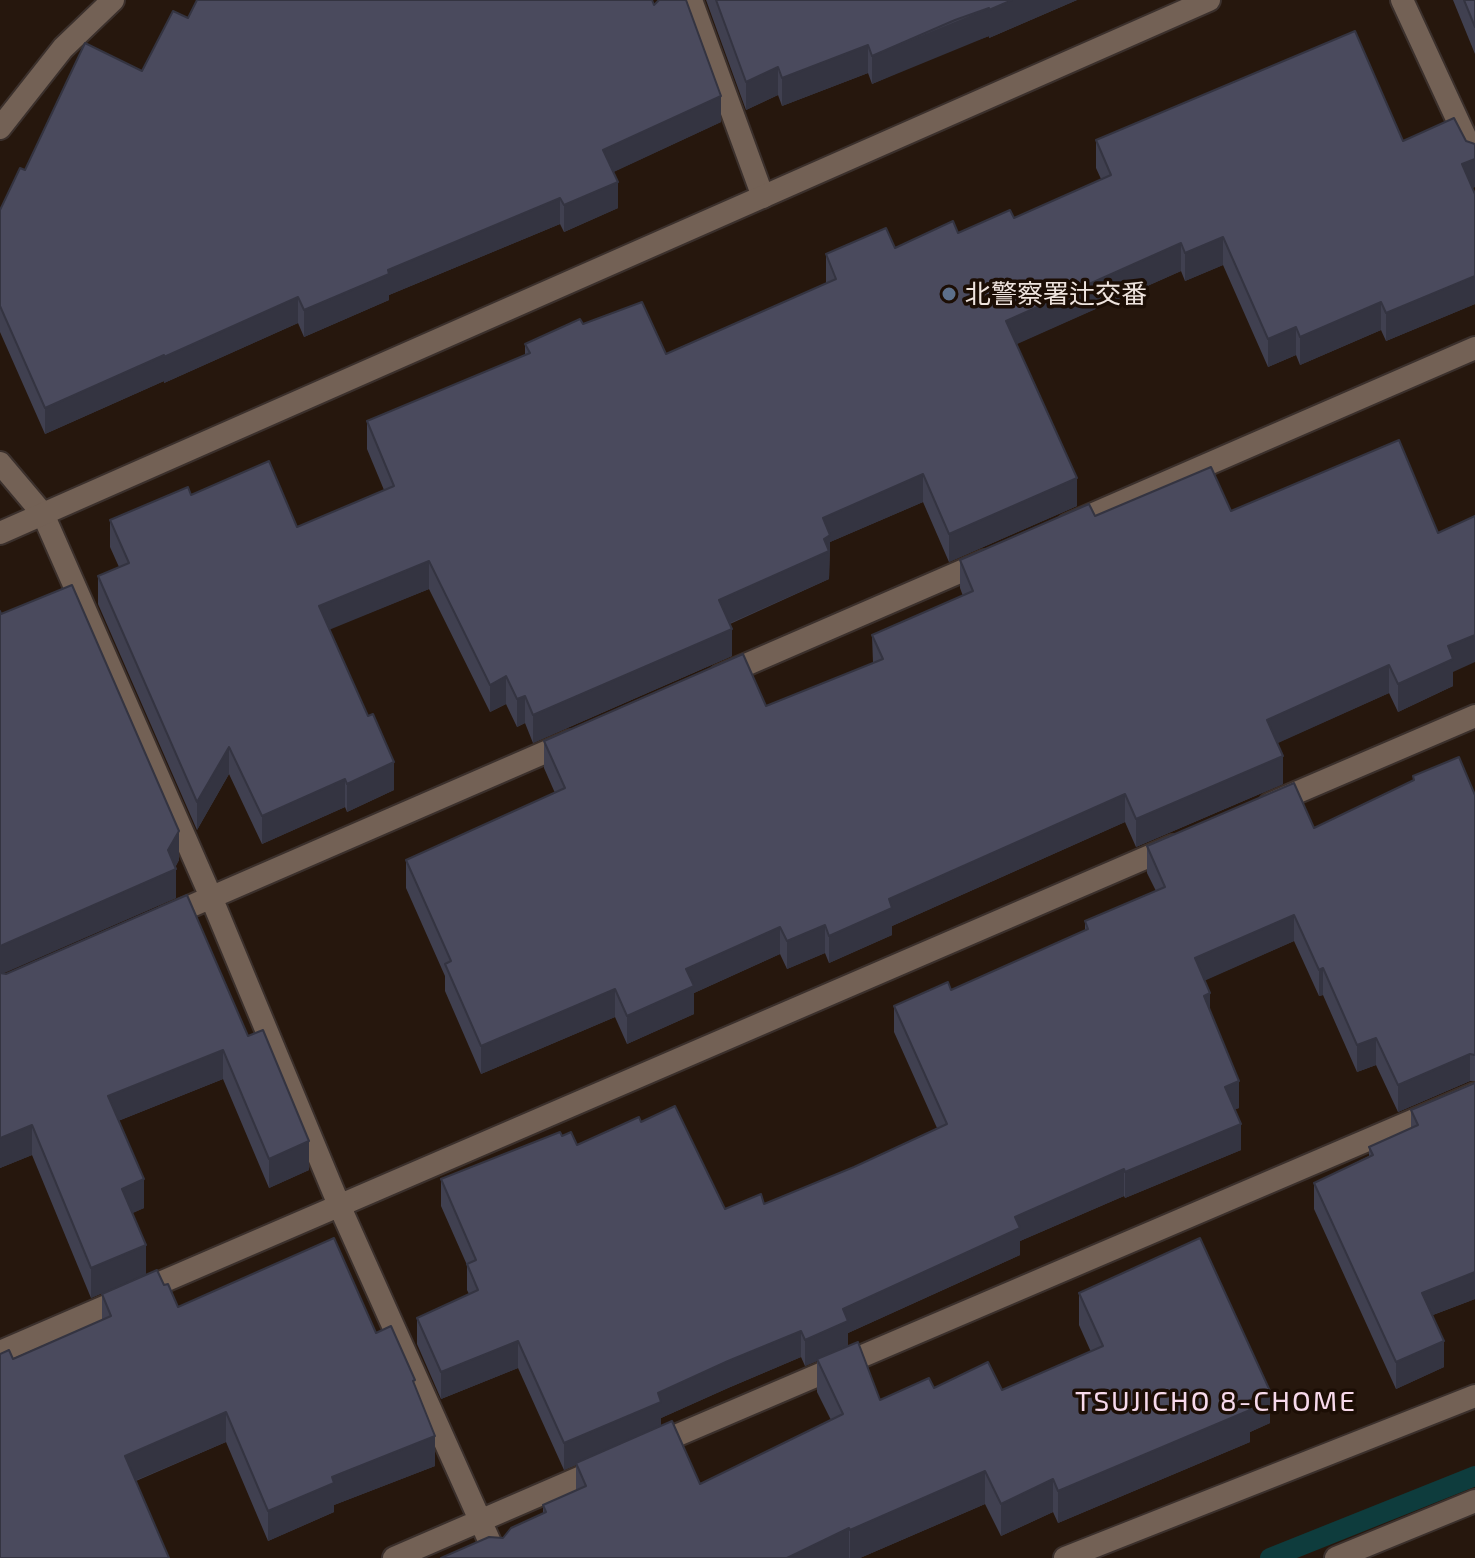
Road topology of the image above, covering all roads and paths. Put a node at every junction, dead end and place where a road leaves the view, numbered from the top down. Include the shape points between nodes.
1 (113, 0) edge
2 (691, 0) edge
3 (1209, 0) edge
4 (1402, 0) edge
5 (0, 128) edge
6 (1475, 158) edge
7 (763, 197) junction
8 (1475, 348) edge
9 (0, 463) edge
10 (43, 514) junction
11 (1054, 531) edge
12 (0, 533) edge
13 (1010, 550) edge
14 (705, 683) edge
15 (1475, 716) edge
16 (589, 733) edge
17 (1257, 810) edge
18 (1198, 835) edge
19 (211, 897) junction
20 (141, 928) edge
21 (1475, 1094) edge
22 (339, 1205) junction
23 (0, 1352) edge
24 (1475, 1396) edge
25 (1475, 1501) edge
26 (480, 1520) junction
27 (394, 1558) edge
28 (497, 1558) edge
29 (1065, 1558) edge
30 (1336, 1558) edge

1 - 5 street via 63,48
2 - 7 street
3 - 7 street
4 - 6 street
7 - 10 street
8 - 11 street
9 - 10 street
10 - 12 street
10 - 19 street
13 - 14 street
15 - 17 street
16 - 19 street
18 - 22 street
19 - 20 street
19 - 22 street
21 - 26 street
22 - 23 street
22 - 26 street
24 - 29 street
25 - 30 street
26 - 27 street
26 - 28 street

